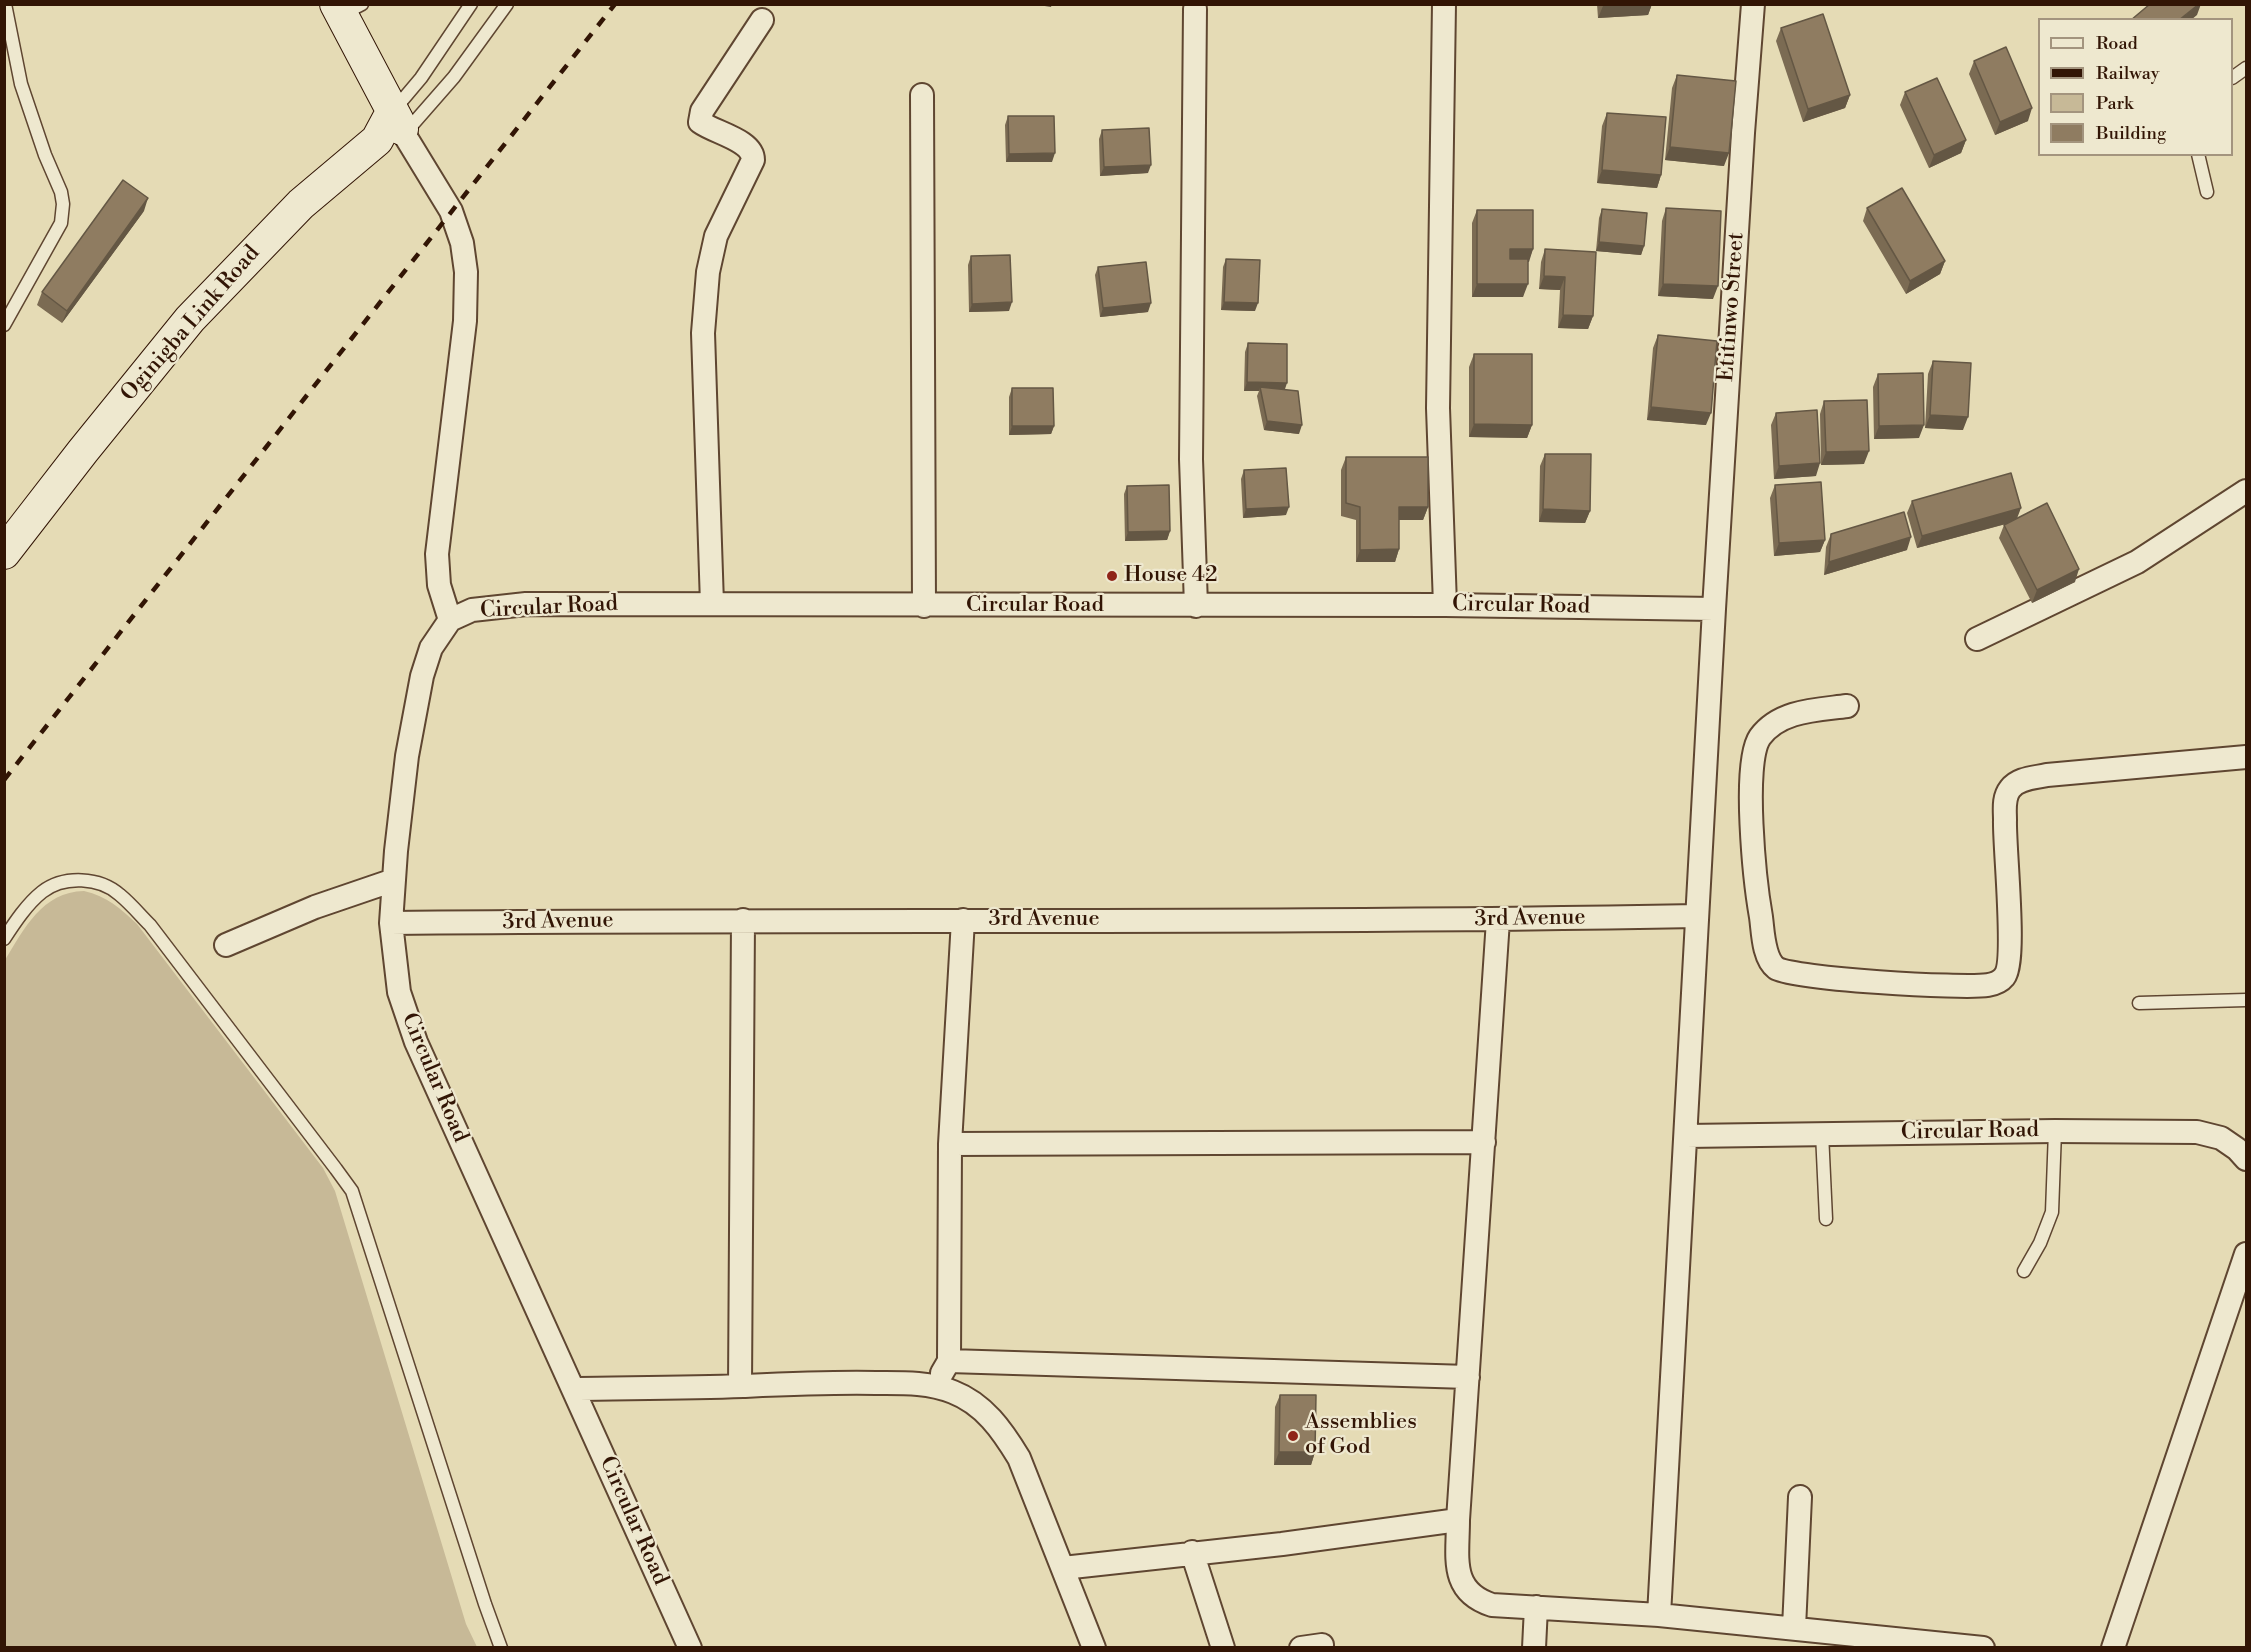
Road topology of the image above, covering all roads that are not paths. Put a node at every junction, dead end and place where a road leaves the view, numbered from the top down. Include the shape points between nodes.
1 (5, 4) edge
2 (471, 4) edge
3 (507, 4) edge
4 (1444, 4) edge
5 (1753, 4) edge
6 (347, 8) edge
7 (1195, 9) dead end
8 (762, 20) dead end
9 (2247, 68) edge
10 (2233, 77) edge
11 (922, 96) dead end
12 (391, 129) junction
13 (2198, 156) edge
14 (2207, 192) dead end
15 (4, 325) edge
16 (2247, 491) edge
17 (4, 552) edge
18 (712, 604) junction
19 (1445, 605) junction
20 (924, 606) junction
21 (1196, 606) junction
22 (1714, 609) junction
23 (450, 620) junction
24 (1977, 639) dead end
25 (1847, 706) dead end
26 (2247, 757) edge
27 (394, 880) junction
28 (1697, 916) junction
29 (743, 920) junction
30 (963, 920) junction
31 (1498, 920) junction
32 (391, 924) junction
33 (4, 939) edge
34 (226, 945) dead end
35 (2247, 1000) edge
36 (2139, 1003) dead end
37 (2055, 1131) junction
38 (1822, 1133) junction
39 (1686, 1136) junction
40 (1484, 1142) junction
41 (950, 1144) junction
42 (2247, 1159) edge
43 (1826, 1219) dead end
44 (2247, 1254) edge
45 (2024, 1271) dead end
46 (949, 1361) junction
47 (1468, 1377) junction
48 (740, 1386) junction
49 (935, 1386) junction
50 (574, 1389) junction
51 (1800, 1497) dead end
52 (1458, 1520) junction
53 (1192, 1552) junction
54 (1063, 1568) junction
55 (1536, 1606) junction
56 (1659, 1615) junction
57 (1794, 1628) junction
58 (1872, 1642) edge
59 (501, 1647) edge
60 (690, 1647) edge
61 (1094, 1647) edge
62 (1223, 1647) edge
63 (1534, 1647) edge
64 (1983, 1647) edge
65 (2112, 1647) edge

1 - 15 lane via 21,84 63,204 61,223
2 - 12 lane
3 - 12 lane via 454,77
4 - 19 street via 1438,408
5 - 22 street, Etitinwo Street
6 - 12 street
7 - 21 street via 1191,459
8 - 18 street via 702,111 700,122 753,152 753,160 716,236 708,272 703,333
9 - 10 lane
11 - 20 street
12 - 17 street, Oginigba Link Road via 301,204 190,319
12 - 23 street via 451,211 462,243 466,272 465,321 437,554 439,585
13 - 14 lane
16 - 24 street via 2137,562
18 - 20 street, Circular Road
18 - 23 street, Circular Road via 526,604 472,610
19 - 21 street, Circular Road
19 - 22 street, Circular Road
20 - 21 street, Circular Road
22 - 28 street, Etitinwo Street
23 - 27 street, Circular Road via 431,648 422,676 407,756
25 - 26 street via 1792,714 1760,737 1753,756 1751,797 1757,893 1767,952 1772,964 1788,972 1848,980 1949,985 1999,982 2006,976 2010,954 2004,837 2005,799 2010,789 2019,781 2047,775
27 - 32 street, Circular Road
27 - 34 street via 315,907
28 - 31 street, 3rd Avenue
28 - 39 street, Etitinwo Street
29 - 30 street, 3rd Avenue
29 - 32 street, 3rd Avenue
29 - 48 street
30 - 31 street, 3rd Avenue
30 - 41 street
31 - 40 street
32 - 50 street, Circular Road via 399,992 416,1042
33 - 59 lane via 18,917 44,891 71,880 96,881 119,894 150,925 352,1191
35 - 36 lane
37 - 38 street, Circular Road
37 - 42 street, Circular Road via 2198,1132 2221,1138
37 - 45 lane via 2052,1212
38 - 39 street, Circular Road
38 - 43 lane
39 - 56 street, Etitinwo Street
40 - 41 street
40 - 47 street
41 - 46 street
44 - 65 street
46 - 47 street
46 - 49 street
47 - 52 street
48 - 49 street via 829,1382
48 - 50 street
49 - 54 street via 968,1399 1001,1429 1019,1458
50 - 60 street, Circular Road
51 - 57 street
52 - 53 street
52 - 55 street via 1458,1574 1467,1591 1492,1605
53 - 54 street
53 - 62 street
54 - 61 street
55 - 56 street
55 - 63 street
56 - 57 street
57 - 58 street
58 - 64 street

